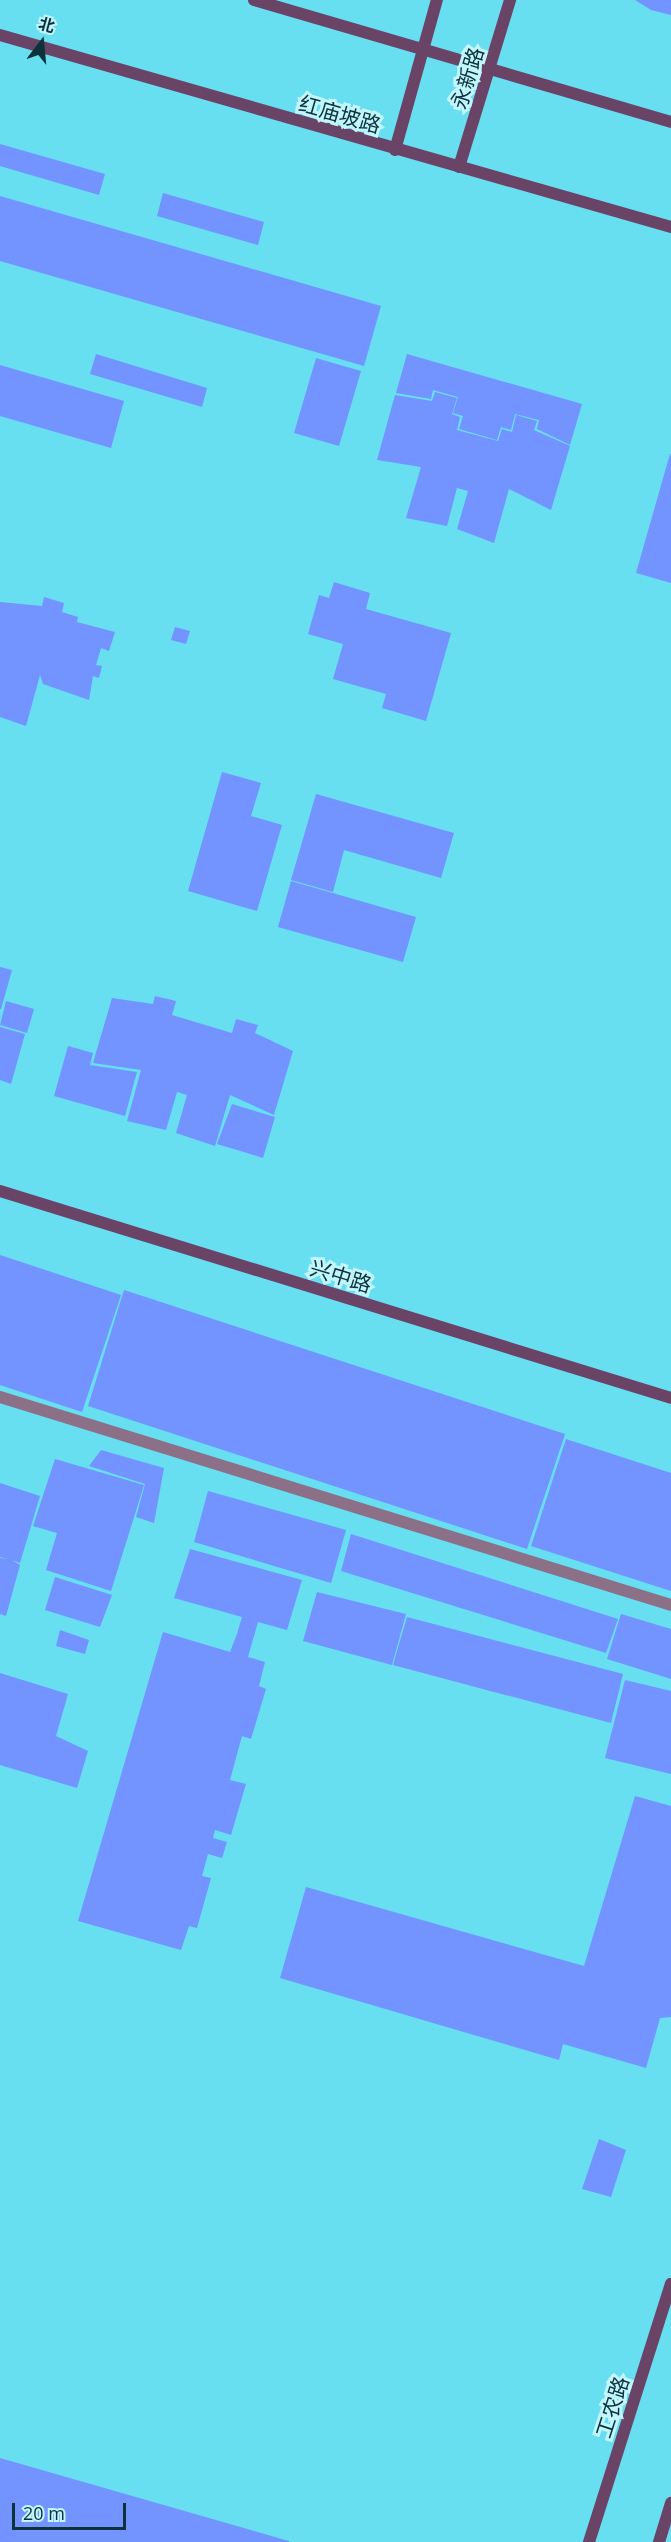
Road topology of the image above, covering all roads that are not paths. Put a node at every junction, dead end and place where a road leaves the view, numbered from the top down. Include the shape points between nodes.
1 (254, 0) edge
2 (437, 0) edge
3 (510, 0) edge
4 (0, 35) edge
5 (424, 48) junction
6 (490, 70) junction
7 (671, 122) edge
8 (395, 150) junction
9 (459, 167) junction
10 (671, 227) edge
11 (0, 1191) edge
12 (0, 1397) edge
13 (671, 1398) edge
14 (671, 1605) edge
15 (671, 2284) edge
16 (671, 2504) edge
17 (589, 2542) edge
18 (659, 2542) edge

1 - 5 main road
2 - 5 main road
3 - 6 main road, 永新路
4 - 8 main road, 红庙坡路
5 - 6 main road
5 - 8 main road
6 - 7 main road
6 - 9 main road, 永新路
8 - 9 main road, 红庙坡路
9 - 10 main road, 红庙坡路
11 - 13 main road, 兴中路
12 - 14 street
15 - 17 main road, 工农路
16 - 18 main road

